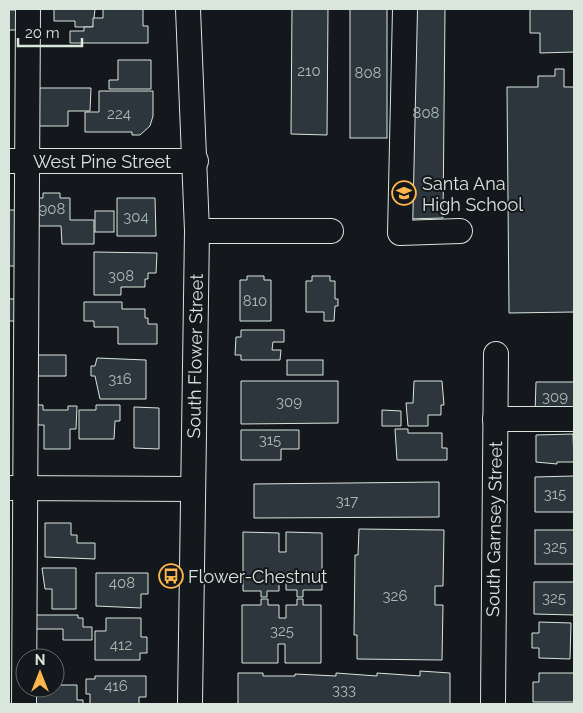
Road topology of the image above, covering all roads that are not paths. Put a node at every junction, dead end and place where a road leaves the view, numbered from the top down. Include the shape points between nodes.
1 (28, 9) edge
2 (188, 9) edge
3 (405, 9) edge
4 (196, 161) junction
5 (18, 162) edge
6 (197, 231) junction
7 (331, 231) dead end
8 (460, 231) dead end
9 (496, 354) dead end
10 (495, 419) junction
11 (574, 419) edge
12 (17, 488) edge
13 (193, 489) junction
14 (24, 704) edge
15 (190, 704) edge
16 (493, 704) edge

1 - 5 street
2 - 4 street, South Flower Street
3 - 8 street via 400,233
4 - 5 street, West Pine Street
4 - 6 street, South Flower Street
5 - 12 street
6 - 7 street
6 - 13 street, South Flower Street
9 - 10 street, South Garnsey Street
10 - 11 street
10 - 16 street, South Garnsey Street
12 - 13 street
12 - 14 street
13 - 15 street, South Flower Street

